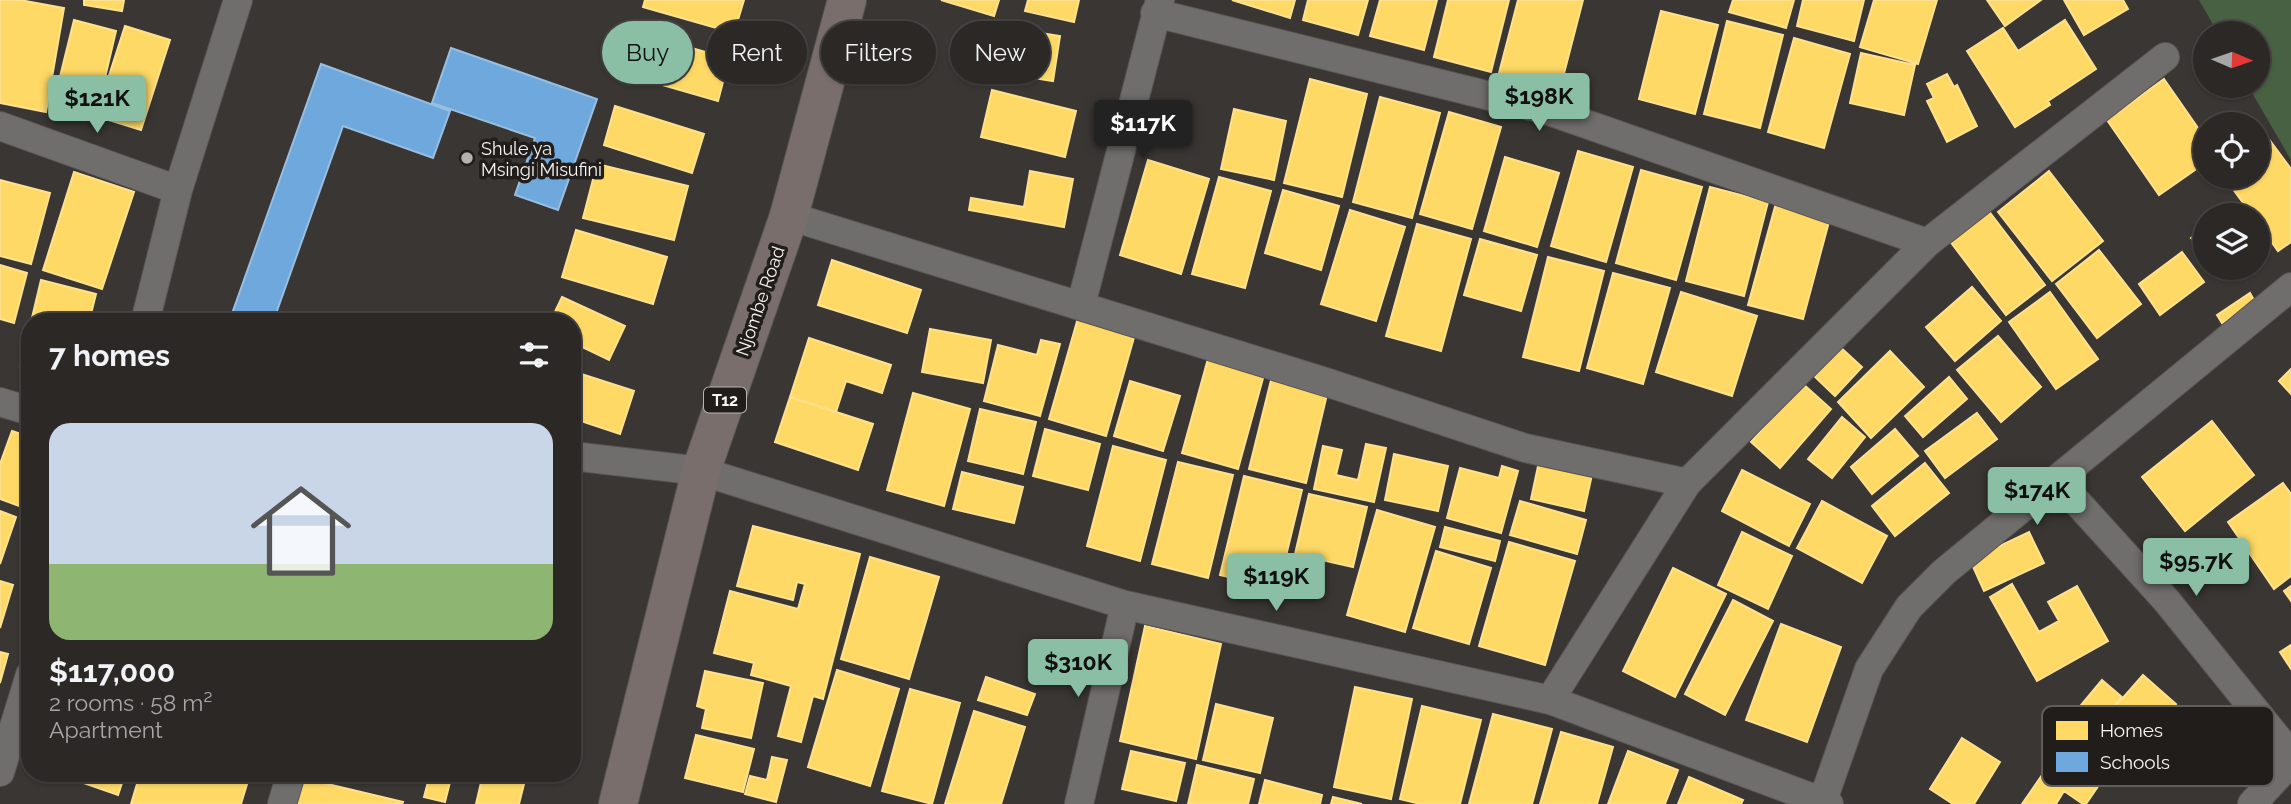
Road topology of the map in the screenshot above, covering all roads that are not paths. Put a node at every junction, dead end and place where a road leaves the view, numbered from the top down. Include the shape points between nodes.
1 (238, 0) edge
2 (847, 0) edge
3 (1157, 6) edge
4 (2165, 57) dead end
5 (0, 126) edge
6 (178, 190) junction
7 (789, 216) junction
8 (1927, 243) junction
9 (2291, 287) edge
10 (1081, 305) junction
11 (147, 313) edge
12 (0, 402) edge
13 (21, 408) edge
14 (581, 457) edge
15 (701, 471) junction
16 (2057, 480) junction
17 (1686, 483) junction
18 (1125, 605) junction
19 (1550, 700) junction
20 (21, 704) edge
21 (2251, 706) edge
22 (2274, 734) edge
23 (2291, 755) edge
24 (2291, 762) edge
25 (0, 772) edge
26 (2274, 780) edge
27 (288, 782) edge
28 (2269, 786) edge
29 (1826, 802) edge
30 (282, 804) edge
31 (618, 804) edge
32 (1079, 804) edge
33 (2252, 804) edge

1 - 6 street
2 - 7 highway, Njombe Road / T12
3 - 8 street via 1546,110
3 - 10 street
4 - 8 street
5 - 6 street
6 - 11 street
7 - 10 street
7 - 15 highway, Njombe Road / T12
8 - 17 street
9 - 16 street
10 - 17 street via 1525,448
12 - 13 street
14 - 15 street
15 - 18 street
15 - 31 highway, Njombe Road / T12
16 - 21 street via 2166,600
16 - 29 street via 1944,572 1909,607 1869,669
17 - 19 street
18 - 19 street
18 - 32 street
19 - 29 street
20 - 25 street
22 - 23 street
24 - 26 street
27 - 30 street
28 - 33 street

